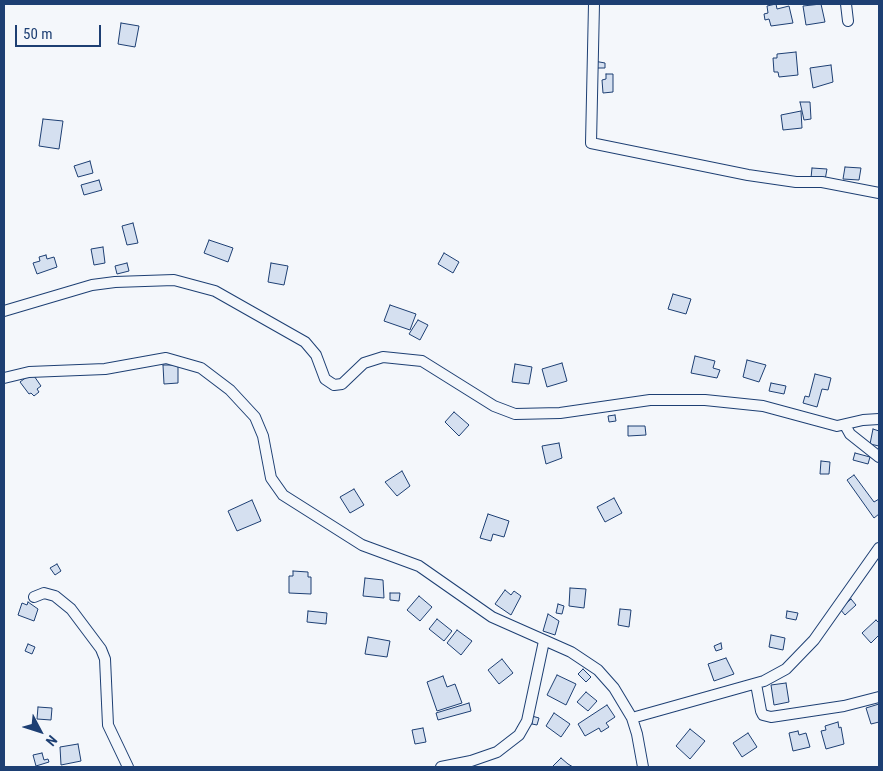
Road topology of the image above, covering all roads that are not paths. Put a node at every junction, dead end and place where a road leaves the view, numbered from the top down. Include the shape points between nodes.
1 (594, 4) edge
2 (846, 4) edge
3 (848, 21) dead end
4 (879, 192) edge
5 (4, 311) edge
6 (4, 378) edge
7 (879, 419) edge
8 (845, 425) junction
9 (879, 457) edge
10 (879, 548) edge
11 (34, 597) dead end
12 (544, 641) junction
13 (756, 684) junction
14 (879, 697) edge
15 (632, 718) junction
16 (128, 767) edge
17 (441, 767) edge
18 (643, 767) edge

1 - 4 street via 591,143 782,181 822,182
2 - 3 street
5 - 8 street via 92,285 174,280 215,291 306,342 316,355 325,379 334,385 342,384 364,363 384,357 399,358 422,361 494,406 515,414 560,413 650,400 705,400 763,406 829,425
6 - 12 street via 28,372 105,369 166,358 201,368 230,390 255,417 271,478 283,495 362,545 419,566 492,617
7 - 8 street
8 - 9 street via 850,434
10 - 13 street via 814,640 786,669
11 - 16 street via 44,593 61,600 101,649 105,659 108,725
12 - 15 street via 571,652 598,670 614,688
12 - 17 street via 529,712 519,735 497,752
13 - 14 street via 760,711 771,717
13 - 15 street
15 - 18 street

